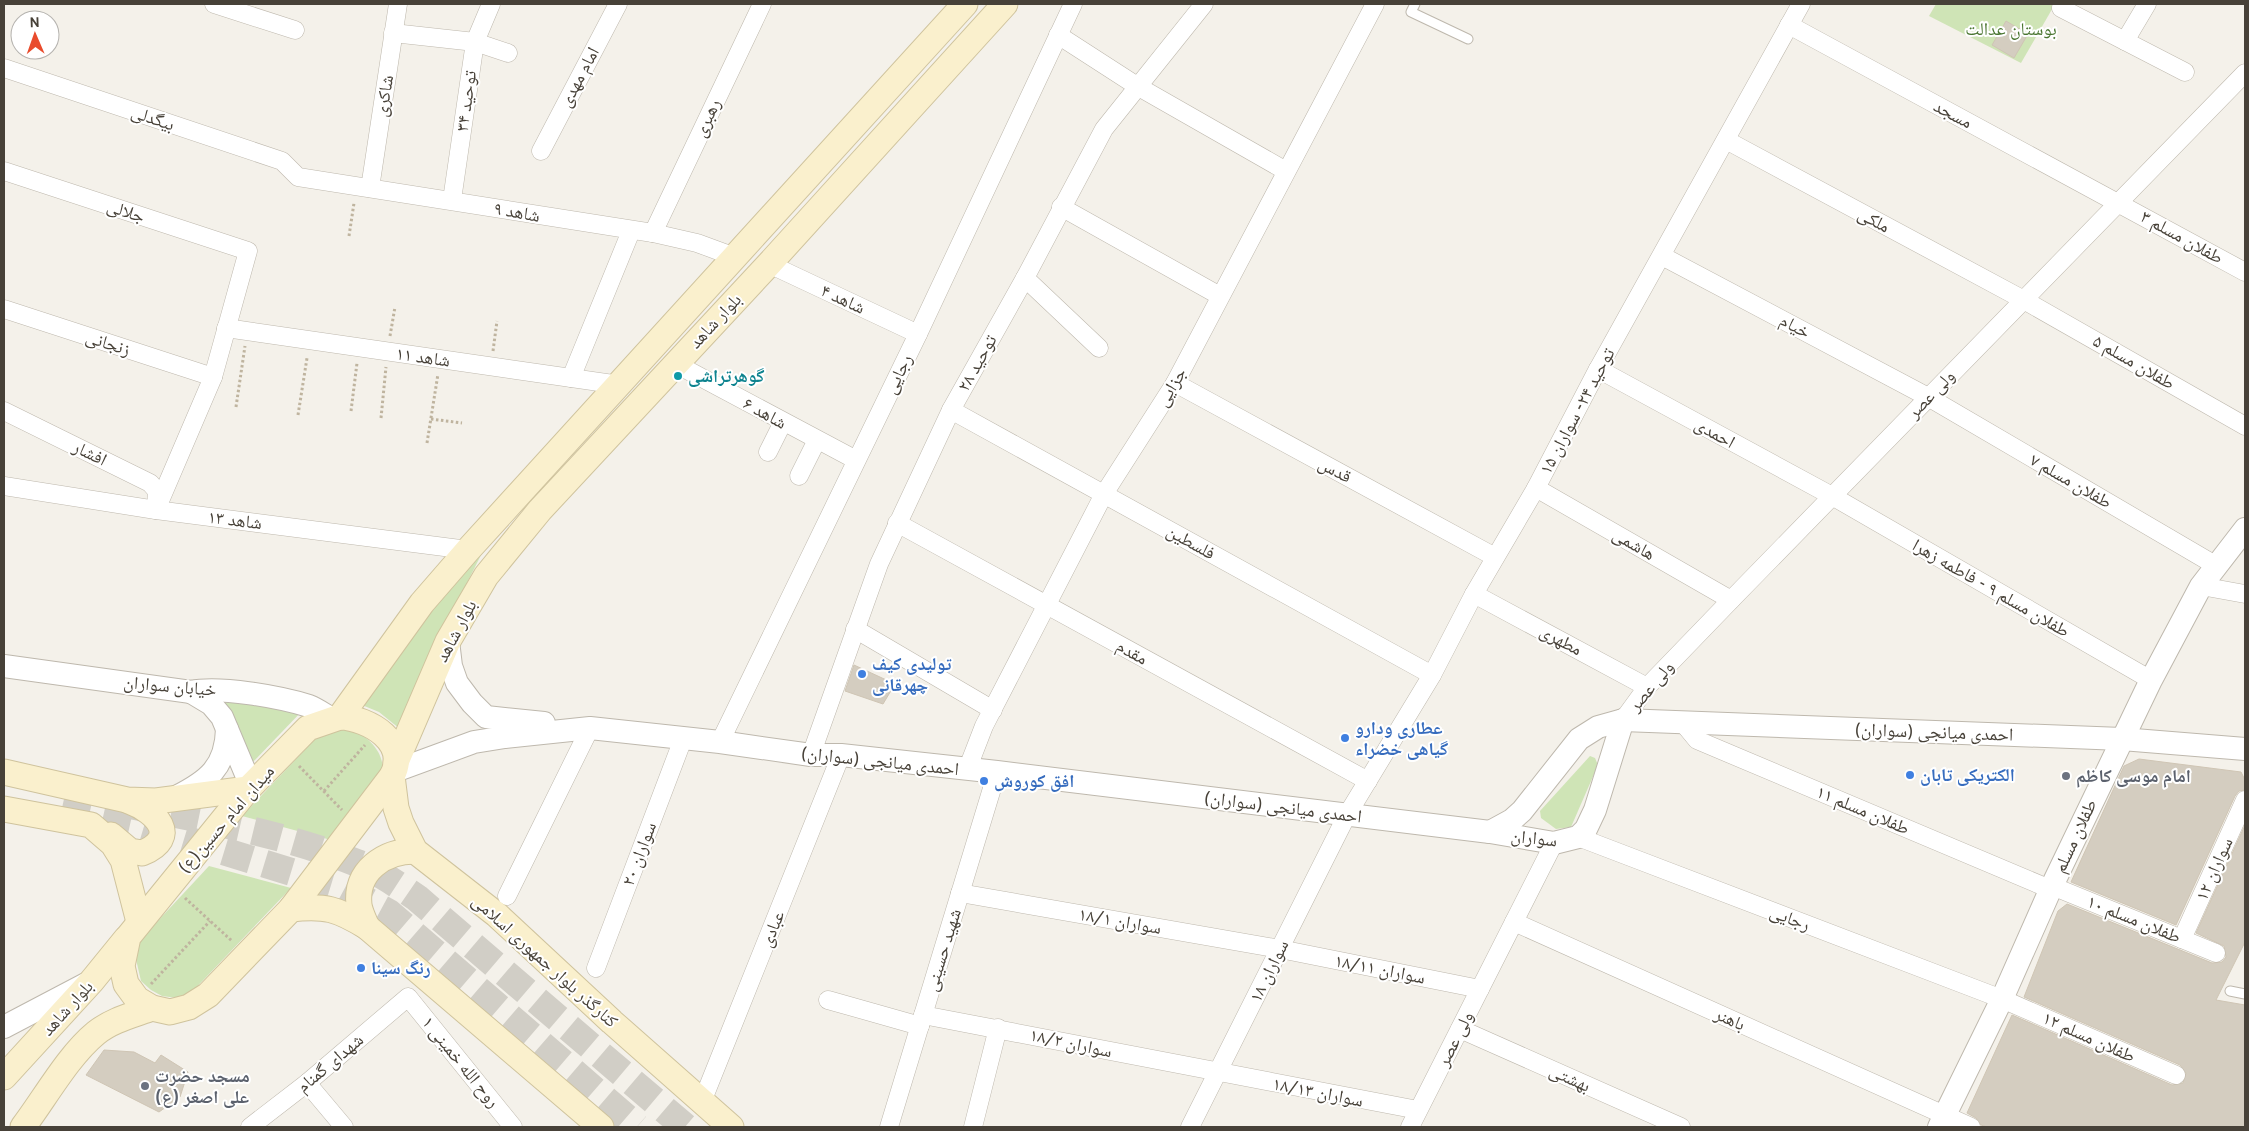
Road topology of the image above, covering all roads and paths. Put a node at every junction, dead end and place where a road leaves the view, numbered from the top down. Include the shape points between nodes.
1 (214, 4) edge
2 (398, 4) edge
3 (491, 4) edge
4 (618, 4) edge
5 (762, 4) edge
6 (965, 4) edge
7 (1005, 4) edge
8 (1073, 4) edge
9 (1204, 4) edge
10 (1375, 4) edge
11 (1415, 4) edge
12 (1801, 4) edge
13 (2147, 4) edge
14 (2061, 8) dead end
15 (1789, 25) junction
16 (295, 30) dead end
17 (393, 33) junction
18 (1058, 35) junction
19 (1468, 39) dead end
20 (2125, 41) junction
21 (475, 42) junction
22 (508, 53) dead end
23 (4, 68) edge
24 (2185, 72) dead end
25 (2245, 73) edge
26 (1137, 86) junction
27 (2238, 91) edge
28 (1726, 140) junction
29 (541, 151) dead end
30 (4, 171) edge
31 (1286, 171) junction
32 (298, 177) joint
33 (363, 187) junction
34 (452, 200) junction
35 (2118, 202) junction
36 (1061, 208) junction
37 (631, 231) junction
38 (652, 233) junction
39 (349, 236) dead end
40 (1662, 256) junction
41 (734, 257) junction
42 (769, 264) junction
43 (2245, 272) edge
44 (1025, 278) junction
45 (1220, 296) junction
46 (2022, 299) junction
47 (395, 307) dead end
48 (4, 309) edge
49 (497, 321) dead end
50 (226, 328) junction
51 (247, 331) junction
52 (918, 334) junction
53 (310, 340) junction
54 (360, 347) junction
55 (1099, 348) dead end
56 (388, 351) junction
57 (440, 359) junction
58 (676, 364) junction
59 (491, 366) junction
60 (1598, 369) junction
61 (213, 377) junction
62 (571, 378) junction
63 (1175, 383) junction
64 (620, 385) junction
65 (1928, 397) junction
66 (236, 407) dead end
67 (951, 410) junction
68 (4, 411) edge
69 (351, 411) dead end
70 (298, 415) dead end
71 (381, 418) dead end
72 (431, 419) junction
73 (783, 422) junction
74 (462, 423) dead end
75 (2245, 426) edge
76 (817, 440) junction
77 (427, 443) dead end
78 (768, 452) dead end
79 (856, 460) junction
80 (799, 476) dead end
81 (4, 486) edge
82 (1536, 488) junction
83 (1104, 494) junction
84 (1832, 496) junction
85 (156, 510) junction
86 (897, 523) junction
87 (2245, 529) edge
88 (468, 550) junction
89 (1495, 557) junction
90 (2215, 565) junction
91 (2201, 586) junction
92 (1474, 594) junction
93 (2245, 594) edge
94 (1731, 600) junction
95 (1045, 605) junction
96 (855, 629) junction
97 (448, 641) junction
98 (4, 666) edge
99 (1432, 675) junction
100 (2151, 680) junction
101 (1647, 687) junction
102 (191, 692) junction
103 (993, 710) junction
104 (336, 718) junction
105 (1623, 720) junction
106 (1683, 723) junction
107 (590, 728) junction
108 (228, 729) junction
109 (379, 729) junction
110 (682, 739) junction
111 (2122, 739) junction
112 (720, 742) junction
113 (2245, 749) edge
114 (284, 752) junction
115 (811, 755) junction
116 (841, 755) junction
117 (395, 770) junction
118 (967, 770) junction
119 (4, 772) edge
120 (997, 772) junction
121 (1368, 781) junction
122 (249, 787) junction
123 (324, 791) junction
124 (174, 798) junction
125 (127, 800) junction
126 (2245, 800) edge
127 (4, 809) edge
128 (1347, 815) junction
129 (356, 824) junction
130 (90, 825) junction
131 (1490, 832) junction
132 (1578, 837) junction
133 (1554, 843) junction
134 (415, 851) junction
135 (170, 884) junction
136 (2051, 887) junction
137 (960, 893) junction
138 (507, 896) dead end
139 (291, 909) junction
140 (210, 921) junction
141 (1514, 922) junction
142 (367, 927) junction
143 (133, 930) junction
144 (2182, 939) junction
145 (1280, 949) junction
146 (2216, 953) dead end
147 (247, 955) junction
148 (596, 968) dead end
149 (91, 982) junction
150 (1480, 989) junction
151 (2230, 991) dead end
152 (2245, 994) edge
153 (408, 997) joint
154 (2002, 998) junction
155 (828, 1000) dead end
156 (145, 1003) junction
157 (921, 1020) junction
158 (4, 1027) edge
159 (998, 1028) junction
160 (1460, 1029) junction
161 (1219, 1073) junction
162 (2176, 1076) dead end
163 (4, 1077) edge
164 (307, 1083) junction
165 (702, 1102) junction
166 (1418, 1110) junction
167 (1942, 1122) edge
168 (23, 1127) edge
169 (250, 1127) edge
170 (344, 1127) edge
171 (513, 1127) edge
172 (601, 1127) edge
173 (731, 1127) edge
174 (892, 1127) edge
175 (973, 1127) edge
176 (1190, 1127) edge
177 (1410, 1127) edge
178 (1681, 1127) edge
179 (1971, 1127) edge

1 - 16 street
2 - 17 street, شاکری
3 - 21 street, توحید ۳۴
4 - 29 street, امام مهدی
5 - 38 street, رهبری
6 - 41 main road, بلوار شاهد
7 - 42 main road, بلوار شاهد
8 - 18 street, رجایی
9 - 26 street, توحید ۲۸
10 - 31 street, جزایی
11 - 19 lane via 1412,12
12 - 15 street, توحید ۲۴- سواران ۱۵
13 - 20 street
14 - 20 street
15 - 28 street, توحید ۲۴- سواران ۱۵
15 - 35 street, مسجد
17 - 21 street
17 - 33 street, شاکری
18 - 26 street
18 - 52 street, رجایی
20 - 24 street
21 - 22 street
21 - 34 street, توحید ۳۴
23 - 32 street, بیگدلی via 282,161
25 - 27 street, ولی عصر
26 - 31 street
26 - 36 street, توحید ۲۸ via 1104,129
27 - 35 street, ولی عصر
28 - 40 street, توحید ۲۴- سواران ۱۵
28 - 46 street, ملکی
30 - 50 street, جلالی via 248,251
31 - 45 street, جزایی
32 - 33 street, شاهد ۹
33 - 34 street, شاهد ۹
33 - 39 path
34 - 37 street, شاهد ۹
35 - 43 street, طفلان مسلم ۳
35 - 46 street, ولی عصر
36 - 44 street, توحید ۲۸
36 - 45 street
37 - 38 street, شاهد ۹
37 - 62 street
38 - 41 street, شاهد ۹ via 697,243
40 - 60 street, توحید ۲۴- سواران ۱۵
40 - 65 street, خیام
41 - 64 main road, بلوار شاهد
42 - 52 street, شاهد ۴
42 - 58 main road, بلوار شاهد
44 - 55 street
44 - 67 street, توحید ۲۸
45 - 63 street, جزایی
46 - 65 street, ولی عصر
46 - 75 street, طفلان مسلم ۵
47 - 56 path
48 - 61 street, زنجانی
49 - 59 path
50 - 51 street, شاهد ۱۱
50 - 61 street
51 - 53 street, شاهد ۱۱
51 - 66 path
52 - 79 street, رجایی
53 - 54 street, شاهد ۱۱
53 - 70 path
54 - 56 street, شاهد ۱۱
54 - 69 path
56 - 57 street, شاهد ۱۱
56 - 71 path
57 - 59 street, شاهد ۱۱
57 - 72 path
58 - 73 street, شاهد ۶
58 - 97 main road, بلوار شاهد via 540,510 486,576
59 - 62 street, شاهد ۱۱
60 - 82 street, توحید ۲۴- سواران ۱۵
60 - 84 street, احمدی
61 - 85 street
62 - 64 street, شاهد ۱۱
63 - 83 street, جزایی
63 - 89 street, قدس
64 - 88 main road, بلوار شاهد
65 - 84 street, ولی عصر
65 - 90 street, طفلان مسلم ۷
67 - 83 street, فلسطین
67 - 86 street, توحید ۲۸
68 - 85 street, افشار via 150,483 157,491
72 - 74 path
72 - 77 path
73 - 76 street, شاهد ۶
73 - 78 street
76 - 79 street, شاهد ۶
76 - 80 street
79 - 112 street, رجایی
81 - 85 street, شاهد ۱۳
82 - 89 street, توحید ۲۴- سواران ۱۵
82 - 94 street, هاشمی
83 - 95 street, جزایی
83 - 99 street, فلسطین
84 - 94 street, ولی عصر
84 - 100 street, طفلان مسلم ۹ - فاطمه زهرا
85 - 88 street, شاهد ۱۳
86 - 95 street, مقدم
86 - 96 street, توحید ۲۸
87 - 90 street, طفلان مسلم
88 - 104 main road, بلوار شاهد via 422,603
89 - 92 street, توحید ۲۴- سواران ۱۵
90 - 91 street, طفلان مسلم
91 - 93 street
91 - 100 street, طفلان مسلم
92 - 99 street, توحید ۲۴- سواران ۱۵
92 - 101 street, مطهری
94 - 101 street, ولی عصر
95 - 103 street, جزایی
95 - 121 street, مقدم
96 - 103 street
96 - 115 street, توحید ۲۸
97 - 107 street via 457,683 486,717
97 - 117 main road, بلوار شاهد
98 - 102 street, خیابان سواران
99 - 121 street, توحید ۲۴- سواران ۱۵
100 - 111 street, طفلان مسلم
101 - 105 street, ولی عصر
102 - 104 street, خیابان سواران via 207,688 287,700
102 - 108 street via 211,704
103 - 118 street, جزایی
104 - 109 main road via 360,720
104 - 114 main road, میدان امام حسین(ع) via 308,728
105 - 106 street, احمدی میانجی (سواران)
105 - 131 street, احمدی میانجی (سواران) via 1598,727 1579,739 1522,811
105 - 132 street via 1595,810 1586,829
106 - 111 street, احمدی میانجی (سواران)
106 - 136 street, طفلان مسلم ۱۱ via 1697,740
107 - 110 street, احمدی میانجی (سواران)
107 - 117 street, احمدی میانجی (سواران) via 474,742
107 - 138 street
108 - 122 street
108 - 124 street via 227,744 212,776
109 - 117 main road via 391,744
109 - 123 path
110 - 112 street, احمدی میانجی (سواران)
110 - 148 street, سواران ۲۰
111 - 113 street, احمدی میانجی (سواران)
111 - 136 street, طفلان مسلم
112 - 115 street, احمدی میانجی (سواران)
114 - 122 main road, میدان امام حسین(ع)
114 - 123 path
115 - 116 street, احمدی میانجی (سواران)
116 - 118 street, احمدی میانجی (سواران)
116 - 165 street, عبادی
117 - 129 main road
117 - 134 main road, کنارگذر بلوار جمهوری اسلامی via 396,808
118 - 120 street, احمدی میانجی (سواران)
119 - 125 main road
120 - 128 street, احمدی میانجی (سواران)
120 - 137 street, شهید حسینی
121 - 128 street, توحید ۲۴- سواران ۱۵
122 - 124 main road
122 - 135 main road, میدان امام حسین(ع)
123 - 129 path
124 - 125 main road
125 - 130 main road via 152,812 162,825 162,834 151,850 142,853 130,851 110,834
126 - 144 street, سواران ۱۲
127 - 130 main road
128 - 131 street, احمدی میانجی (سواران)
128 - 145 street, سواران ۱۸
129 - 139 main road
130 - 143 main road via 113,844 123,860
131 - 133 street, سواران
132 - 133 street, سواران
132 - 154 street, رجایی
133 - 141 street, ولی عصر
134 - 142 main road via 399,851 382,857 369,870 360,889 359,905
134 - 165 main road, کنارگذر بلوار جمهوری اسلامی via 497,915
135 - 140 path
135 - 143 main road, میدان امام حسین(ع)
136 - 144 street, طفلان مسلم ۱۰
136 - 154 street, طفلان مسلم
137 - 145 street, سواران ۱۸/۱
137 - 157 street, شهید حسینی
139 - 142 main road via 322,906 335,909
139 - 147 main road
140 - 147 path
140 - 156 path
141 - 150 street, ولی عصر
141 - 167 street, باهنر
142 - 172 main road
143 - 149 main road, بلوار شاهد
143 - 156 main road, میدان امام حسین(ع) via 122,966 126,984
144 - 146 street, طفلان مسلم ۱۰
145 - 150 street, سواران ۱۸/۱۱
145 - 161 street, سواران ۱۸
147 - 156 main road via 208,995 189,1007 170,1012
149 - 158 street
149 - 163 main road, بلوار شاهد
150 - 160 street, ولی عصر
151 - 152 lane
153 - 164 street, شهدای گمنام
153 - 171 street, روح الله خمینی ۱
154 - 162 street, طفلان مسلم ۱۲
154 - 167 street, طفلان مسلم
155 - 157 street, سواران ۱۸/۲
156 - 168 main road via 96,1033
157 - 159 street, سواران ۱۸/۲
157 - 174 street, شهید حسینی
159 - 161 street, سواران ۱۸/۲
159 - 175 street
160 - 166 street, ولی عصر
160 - 178 street, بهشتی
161 - 166 street, سواران ۱۸/۱۳
161 - 176 street, سواران ۱۸
164 - 169 street, شهدای گمنام
164 - 170 street
165 - 173 main road, کنارگذر بلوار جمهوری اسلامی
166 - 177 street, ولی عصر
167 - 179 street, باهنر

